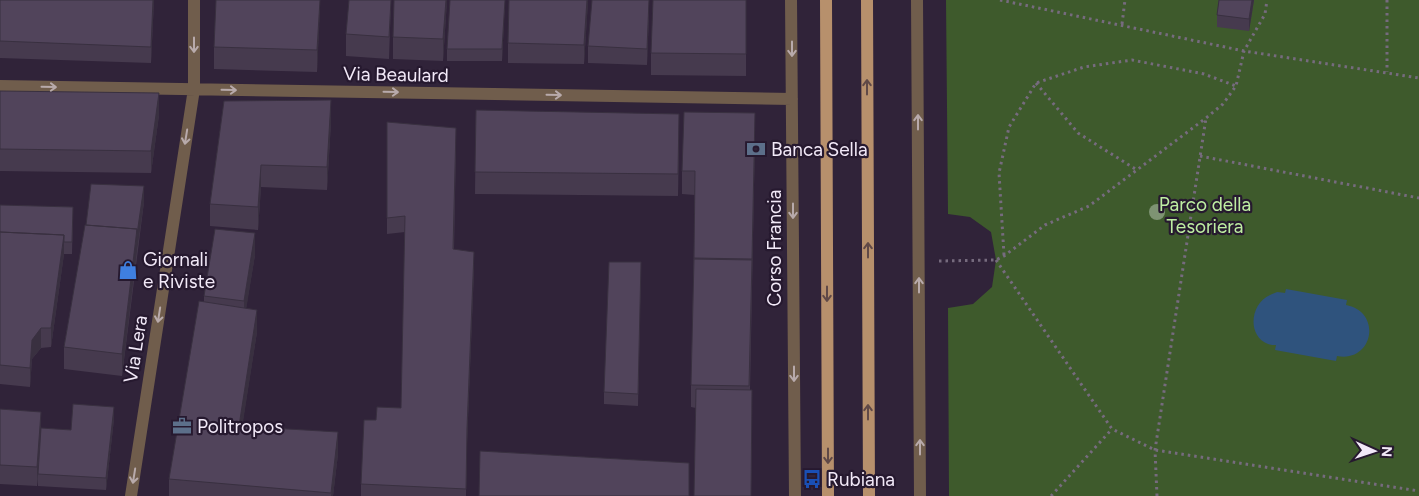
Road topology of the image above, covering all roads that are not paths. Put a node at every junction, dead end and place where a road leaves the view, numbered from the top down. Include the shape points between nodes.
1 (194, 0) edge
2 (791, 0) edge
3 (826, 0) edge
4 (867, 0) edge
5 (917, 0) edge
6 (0, 86) edge
7 (194, 89) junction
8 (792, 98) junction
9 (131, 496) edge
10 (795, 496) edge
11 (828, 496) edge
12 (869, 496) edge
13 (920, 496) edge

1 -> 7 street, Via Lera
2 -> 8 street, Corso Francia
3 -> 11 main road
12 -> 4 main road
13 -> 5 street
6 -> 7 street, Via Beaulard
7 -> 8 street, Via Beaulard
7 -> 9 street, Via Lera
8 -> 10 street, Corso Francia

